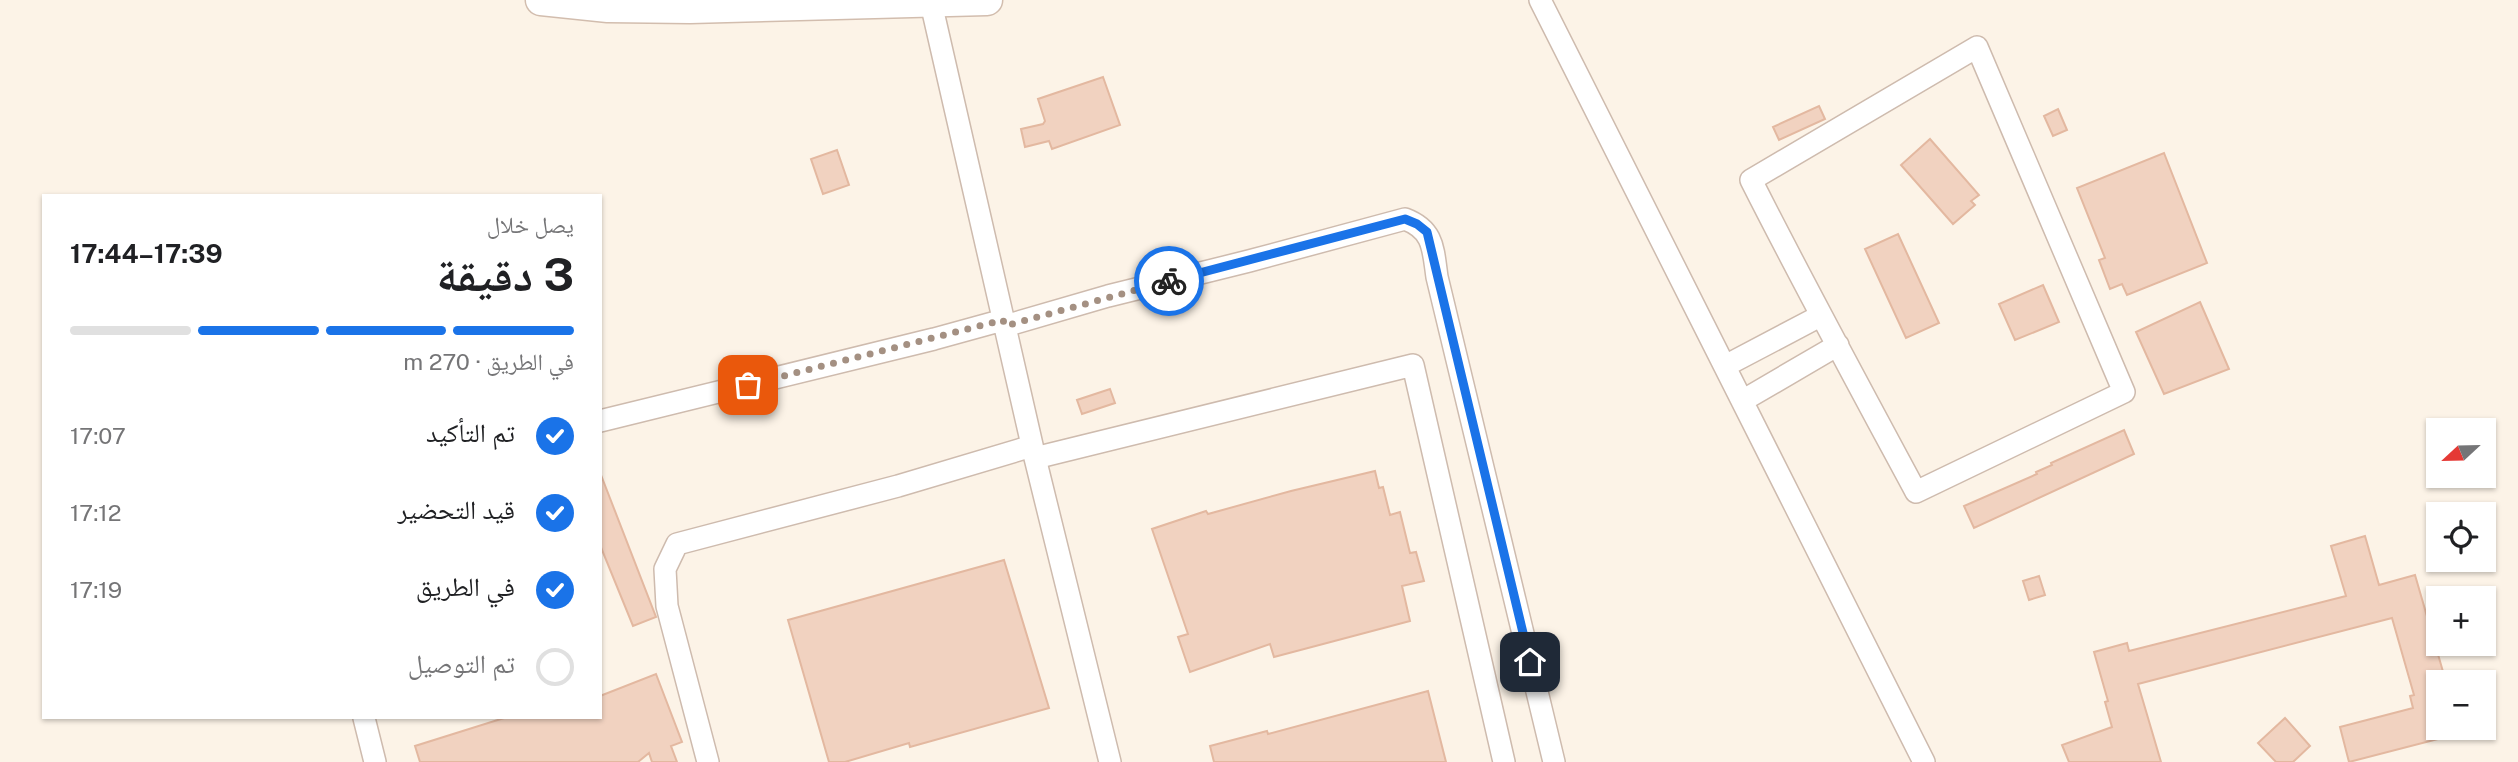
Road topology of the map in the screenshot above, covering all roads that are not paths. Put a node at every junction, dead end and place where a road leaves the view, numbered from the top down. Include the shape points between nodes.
1 (541, 0) edge
2 (987, 0) edge
3 (1540, 0) edge
4 (931, 3) junction
5 (1820, 316) junction
6 (1004, 323) junction
7 (1838, 345) junction
8 (1725, 366) junction
9 (1742, 401) junction
10 (602, 421) edge
11 (1033, 452) junction
12 (364, 719) edge
13 (375, 762) edge
14 (708, 762) edge
15 (1110, 762) edge
16 (1504, 762) edge
17 (1554, 762) edge
18 (1924, 762) edge

1 - 4 street via 690,8
2 - 4 street
3 - 8 street
4 - 6 street
5 - 7 street
5 - 7 street via 1751,180 1977,47 2124,392 1916,492
5 - 8 street
6 - 10 street
6 - 11 street
6 - 17 street via 1405,219 1417,224 1427,232 1434,252
7 - 9 street
8 - 9 street
9 - 18 street
11 - 14 street via 677,544 665,569 667,606
11 - 15 street
11 - 16 street via 1413,365
12 - 13 street

